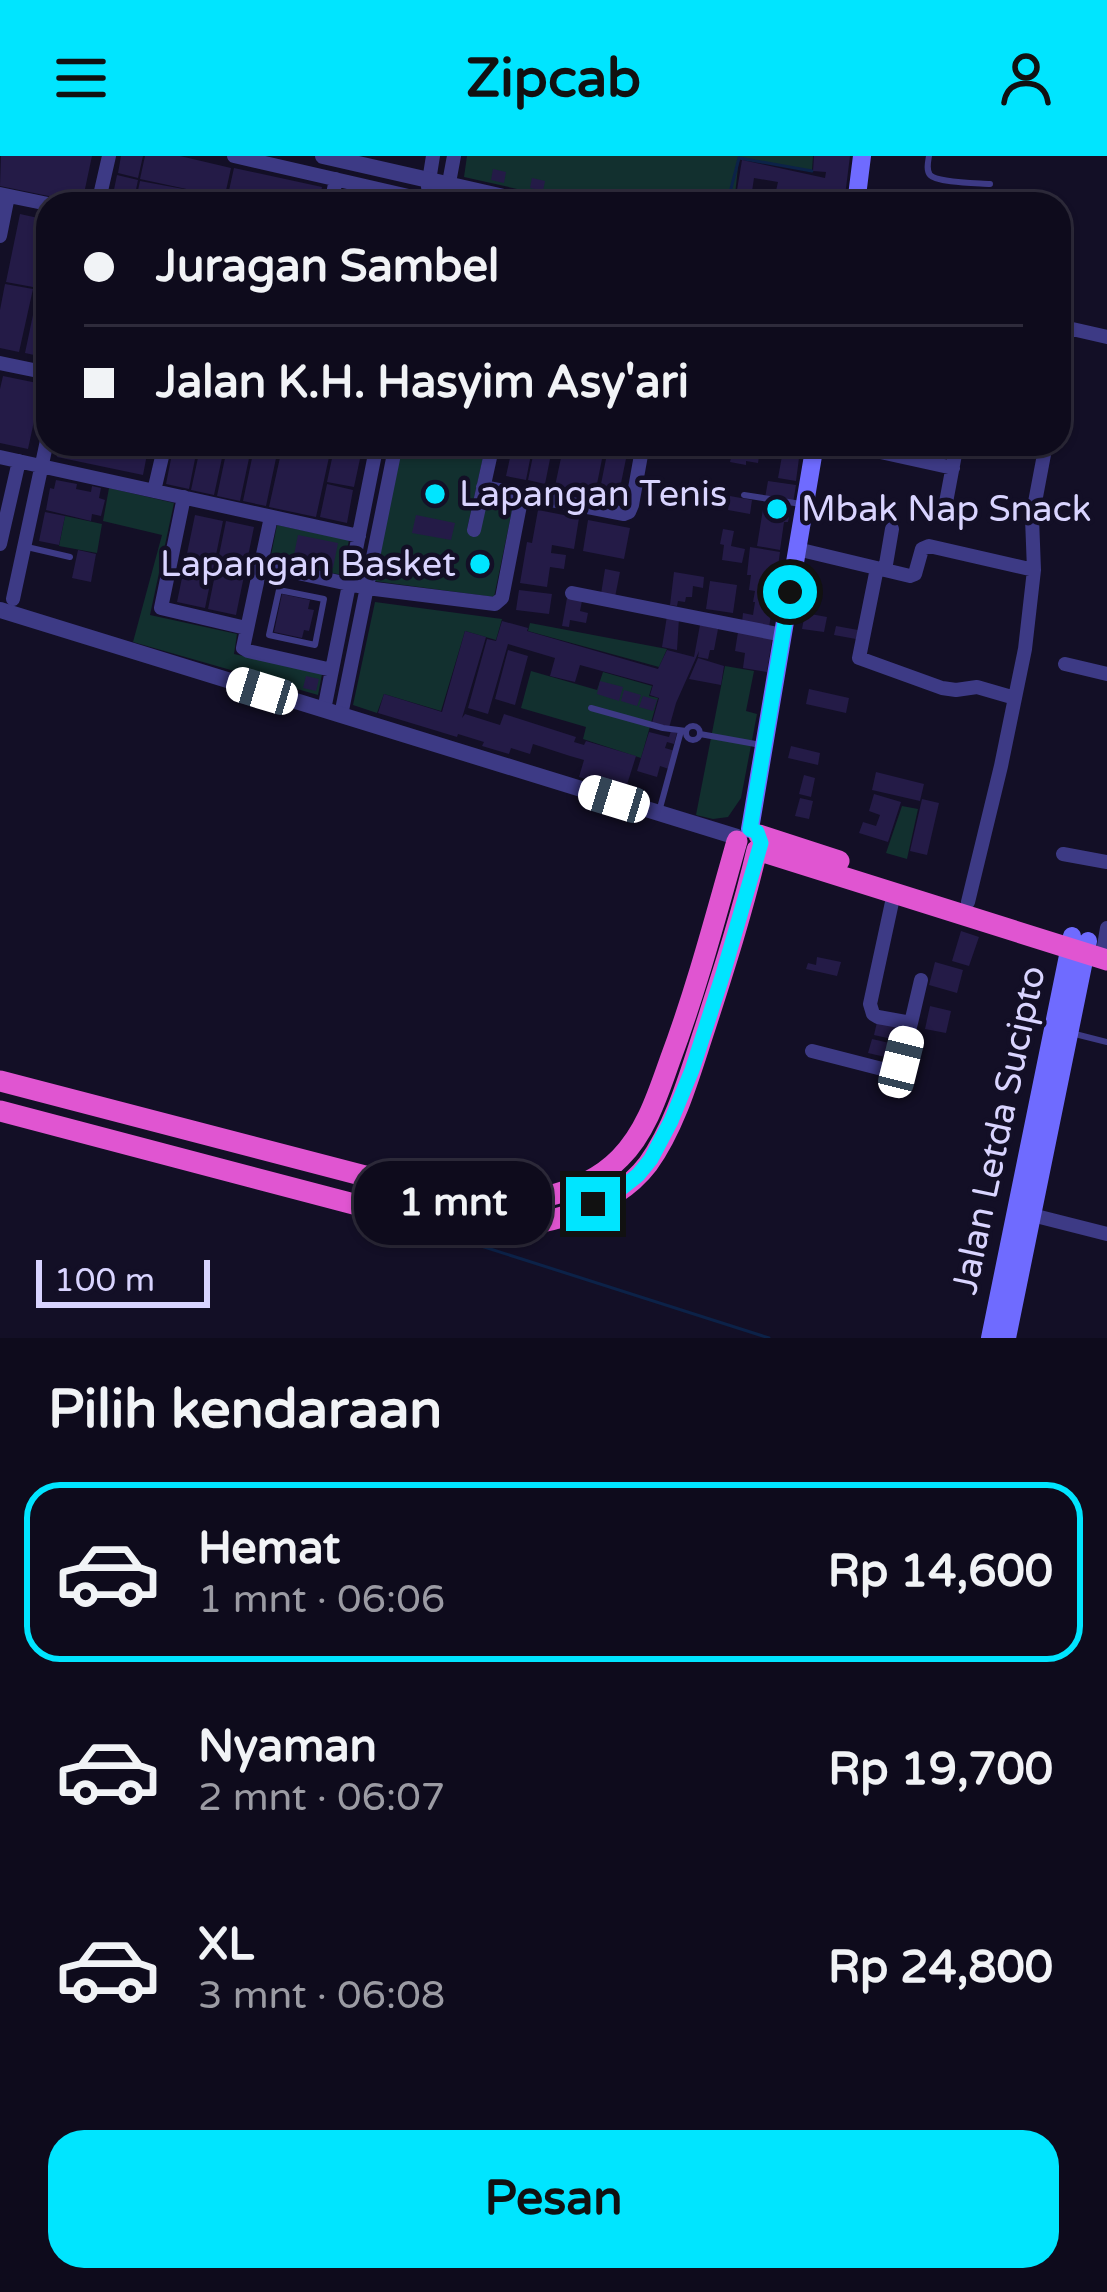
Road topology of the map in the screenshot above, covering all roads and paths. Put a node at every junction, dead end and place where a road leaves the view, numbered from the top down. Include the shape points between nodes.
1 (109, 156) edge
2 (234, 156) edge
3 (323, 156) edge
4 (434, 156) edge
5 (862, 156) edge
6 (929, 156) edge
7 (453, 158) edge
8 (336, 179) junction
9 (430, 180) junction
10 (990, 184) dead end
11 (449, 185) junction
12 (101, 192) edge
13 (333, 192) edge
14 (386, 192) edge
15 (427, 192) edge
16 (448, 192) edge
17 (480, 192) edge
18 (858, 192) edge
19 (4, 195) edge
20 (36, 202) edge
21 (0, 236) edge
22 (1071, 329) edge
23 (1107, 337) edge
24 (0, 364) edge
25 (36, 372) edge
26 (43, 456) edge
27 (162, 456) edge
28 (385, 456) edge
29 (387, 456) edge
30 (490, 456) edge
31 (642, 456) edge
32 (813, 456) edge
33 (898, 456) edge
34 (954, 456) edge
35 (1044, 456) edge
36 (0, 457) edge
37 (19, 461) junction
38 (41, 466) junction
39 (952, 468) junction
40 (483, 487) junction
41 (154, 491) junction
42 (522, 495) junction
43 (743, 495) dead end
44 (184, 497) junction
45 (805, 505) junction
46 (944, 513) dead end
47 (271, 517) junction
48 (474, 530) dead end
49 (892, 530) dead end
50 (359, 536) junction
51 (0, 545) edge
52 (24, 549) junction
53 (797, 549) junction
54 (70, 557) dead end
55 (260, 565) junction
56 (881, 569) junction
57 (1034, 570) junction
58 (301, 573) junction
59 (349, 584) junction
60 (367, 588) junction
61 (572, 593) dead end
62 (306, 595) junction
63 (6, 605) edge
64 (246, 628) junction
65 (783, 635) junction
66 (297, 642) junction
67 (282, 659) junction
68 (1065, 664) dead end
69 (332, 670) junction
70 (1107, 674) edge
71 (1015, 698) junction
72 (591, 708) dead end
73 (333, 713) junction
74 (684, 731) junction
75 (764, 746) junction
76 (658, 813) junction
77 (748, 838) junction
78 (1063, 854) dead end
79 (1107, 862) edge
80 (887, 886) junction
81 (968, 902) junction
82 (1092, 945) edge
83 (921, 980) dead end
84 (911, 1024) junction
85 (1069, 1033) junction
86 (1107, 1042) edge
87 (812, 1052) dead end
88 (0, 1081) edge
89 (0, 1098) edge
90 (0, 1111) edge
91 (47, 1123) junction
92 (545, 1196) junction
93 (1032, 1215) junction
94 (550, 1219) junction
95 (1107, 1234) edge
96 (1000, 1331) edge

1 - 12 street
2 - 8 street
3 - 9 street
4 - 7 street
4 - 9 street
5 - 18 main road
6 - 10 lane via 934,178
7 - 11 street
8 - 13 street
8 - 14 street
9 - 11 street
9 - 15 street
11 - 16 street
11 - 17 street
19 - 20 street
19 - 21 street
22 - 23 street
24 - 25 street
26 - 38 street
27 - 41 street
28 - 50 street
29 - 60 street
30 - 40 street
31 - 42 street via 627,513
32 - 45 main road
33 - 39 street
34 - 39 street
35 - 57 street via 1031,518
36 - 37 street
37 - 38 street
37 - 51 street
38 - 41 street
38 - 52 street
39 - 46 street
40 - 42 street
40 - 48 street
41 - 44 street
42 - 60 street via 499,602
43 - 45 lane
44 - 47 street
44 - 64 street via 160,608
45 - 53 main road
47 - 50 street
47 - 55 street
49 - 56 street
50 - 59 street
51 - 52 street
52 - 54 lane
52 - 63 street
53 - 56 street
53 - 65 main road
55 - 58 street
55 - 64 street
56 - 57 street via 913,576 929,546
56 - 71 street via 859,658 942,688
57 - 71 street
58 - 59 street
58 - 62 lane via 298,588
59 - 60 street
59 - 69 street
60 - 73 street
61 - 65 street
62 - 66 lane via 325,602 316,644
62 - 66 lane via 279,590 269,632
63 - 73 street
64 - 67 street via 244,649
65 - 75 main road
66 - 67 lane via 286,645
67 - 69 street
68 - 70 street
69 - 73 street
71 - 81 street
72 - 74 lane
73 - 76 street
74 - 75 lane via 692,740 700,734
74 - 76 lane
75 - 77 main road
76 - 77 street
77 - 80 highway
77 - 92 highway via 632,1144 610,1167
77 - 94 highway via 741,917 692,1070 658,1146 619,1190
78 - 79 street
80 - 81 highway
80 - 82 highway
80 - 84 street via 870,1004 878,1017
81 - 82 highway
82 - 85 main road, Jalan Letda Sucipto
82 - 96 main road, Jalan Letda Sucipto
83 - 84 street
84 - 87 street via 893,1071
85 - 86 lane
85 - 93 main road, Jalan Letda Sucipto
88 - 92 highway via 439,1197 488,1203
89 - 91 highway via 32,1107
90 - 91 highway
91 - 94 highway via 438,1224 491,1228
92 - 94 highway
93 - 95 street
93 - 96 main road, Jalan Letda Sucipto

